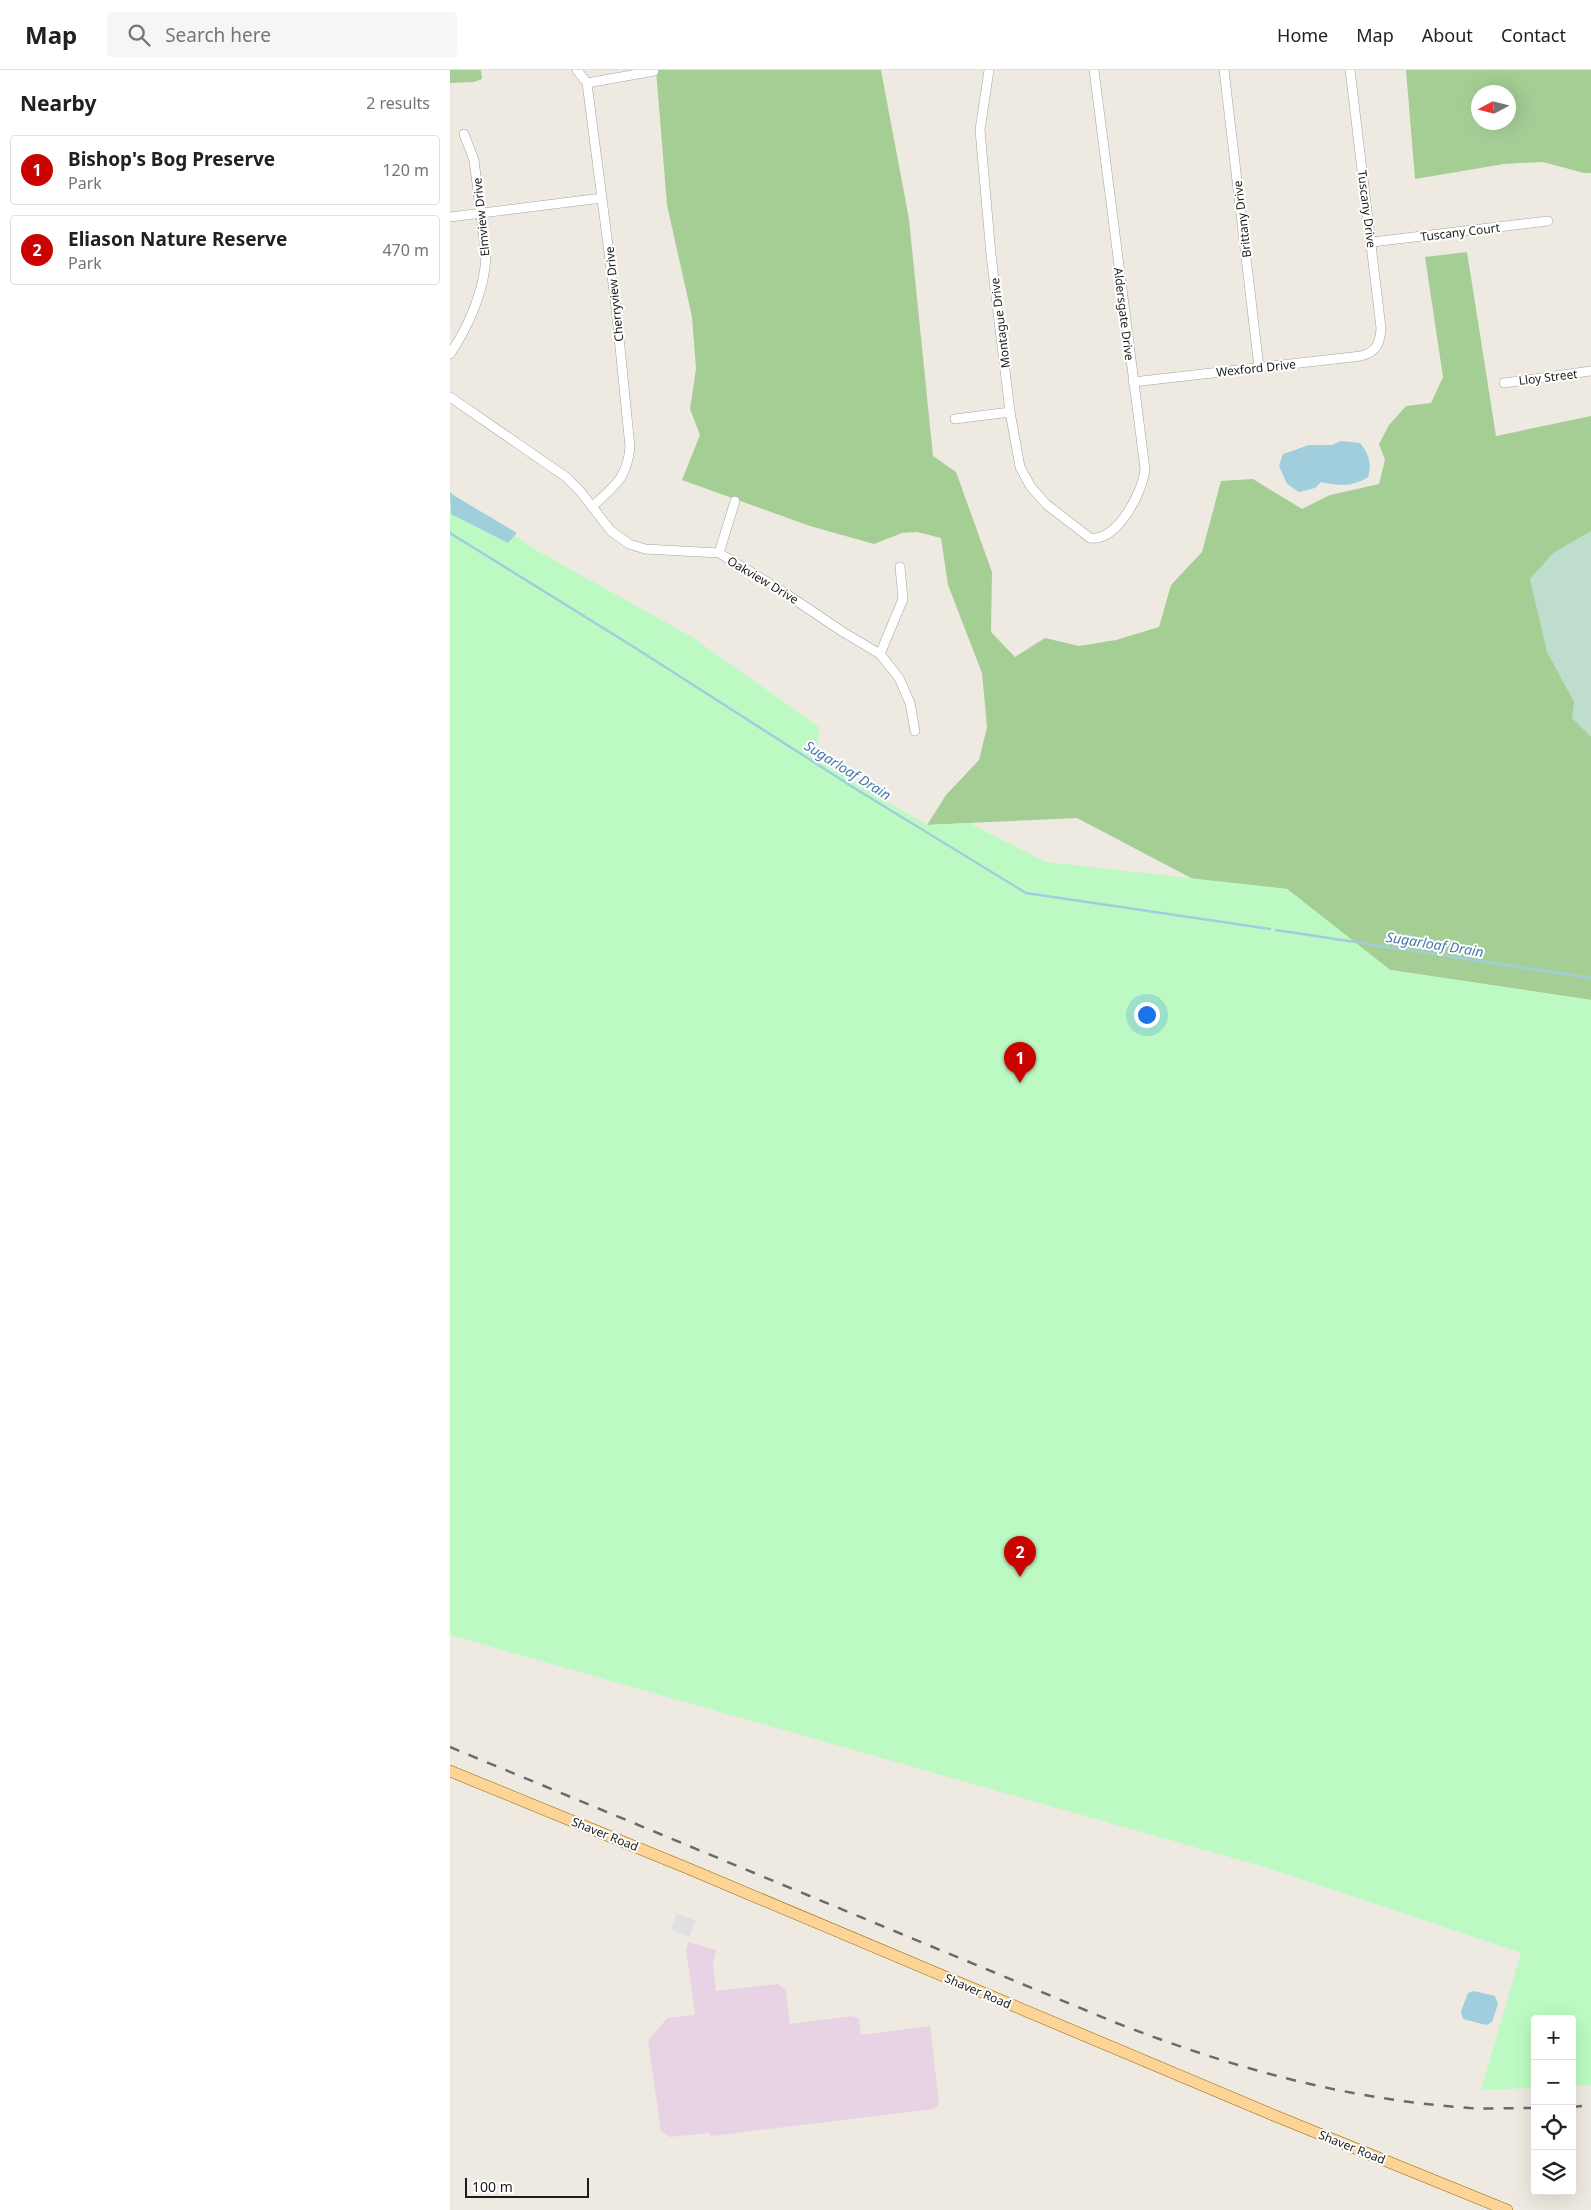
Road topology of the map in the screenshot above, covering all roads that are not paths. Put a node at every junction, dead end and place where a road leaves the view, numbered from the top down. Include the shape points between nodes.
1 (577, 70) edge
2 (989, 70) edge
3 (1094, 70) edge
4 (1224, 70) edge
5 (1350, 70) edge
6 (654, 71) dead end
7 (587, 83) junction
8 (464, 134) dead end
9 (602, 198) junction
10 (481, 214) junction
11 (450, 217) edge
12 (1548, 221) dead end
13 (1372, 242) junction
14 (1377, 348) joint
15 (450, 354) edge
16 (1260, 368) junction
17 (1591, 371) edge
18 (1133, 382) junction
19 (1504, 383) dead end
20 (450, 397) edge
21 (1010, 412) junction
22 (955, 419) dead end
23 (735, 501) dead end
24 (592, 507) junction
25 (1097, 539) joint
26 (719, 553) junction
27 (900, 567) dead end
28 (880, 654) junction
29 (915, 731) dead end
30 (450, 1771) edge
31 (1506, 2210) edge

1 - 7 street
2 - 21 street, Montague Drive via 980,130
3 - 18 street, Aldersgate Drive
4 - 16 street, Brittany Drive
5 - 13 street, Tuscany Drive
6 - 7 street
7 - 9 street, Cherryview Drive
8 - 10 street, Elmview Drive via 474,160
9 - 10 street
9 - 24 street, Cherryview Drive via 630,447 626,472
10 - 11 street
10 - 15 street, Elmview Drive via 485,270 469,320
12 - 13 street, Tuscany Court
13 - 14 street, Tuscany Drive via 1381,328
14 - 16 street, Wexford Drive via 1361,356
16 - 18 street, Wexford Drive
17 - 19 street, Lloy Street
18 - 25 street, Aldersgate Drive via 1144,481 1119,523 1109,534
20 - 24 street, Oakview Drive via 566,477
21 - 22 street
21 - 25 street, Montague Drive via 1020,467 1028,482 1046,504 1090,538
23 - 26 street
24 - 26 street, Oakview Drive via 610,531 629,544 645,549
26 - 28 street, Oakview Drive
27 - 28 street via 903,599
28 - 29 street, Oakview Drive via 899,678 910,703
30 - 31 main road, Shaver Road

